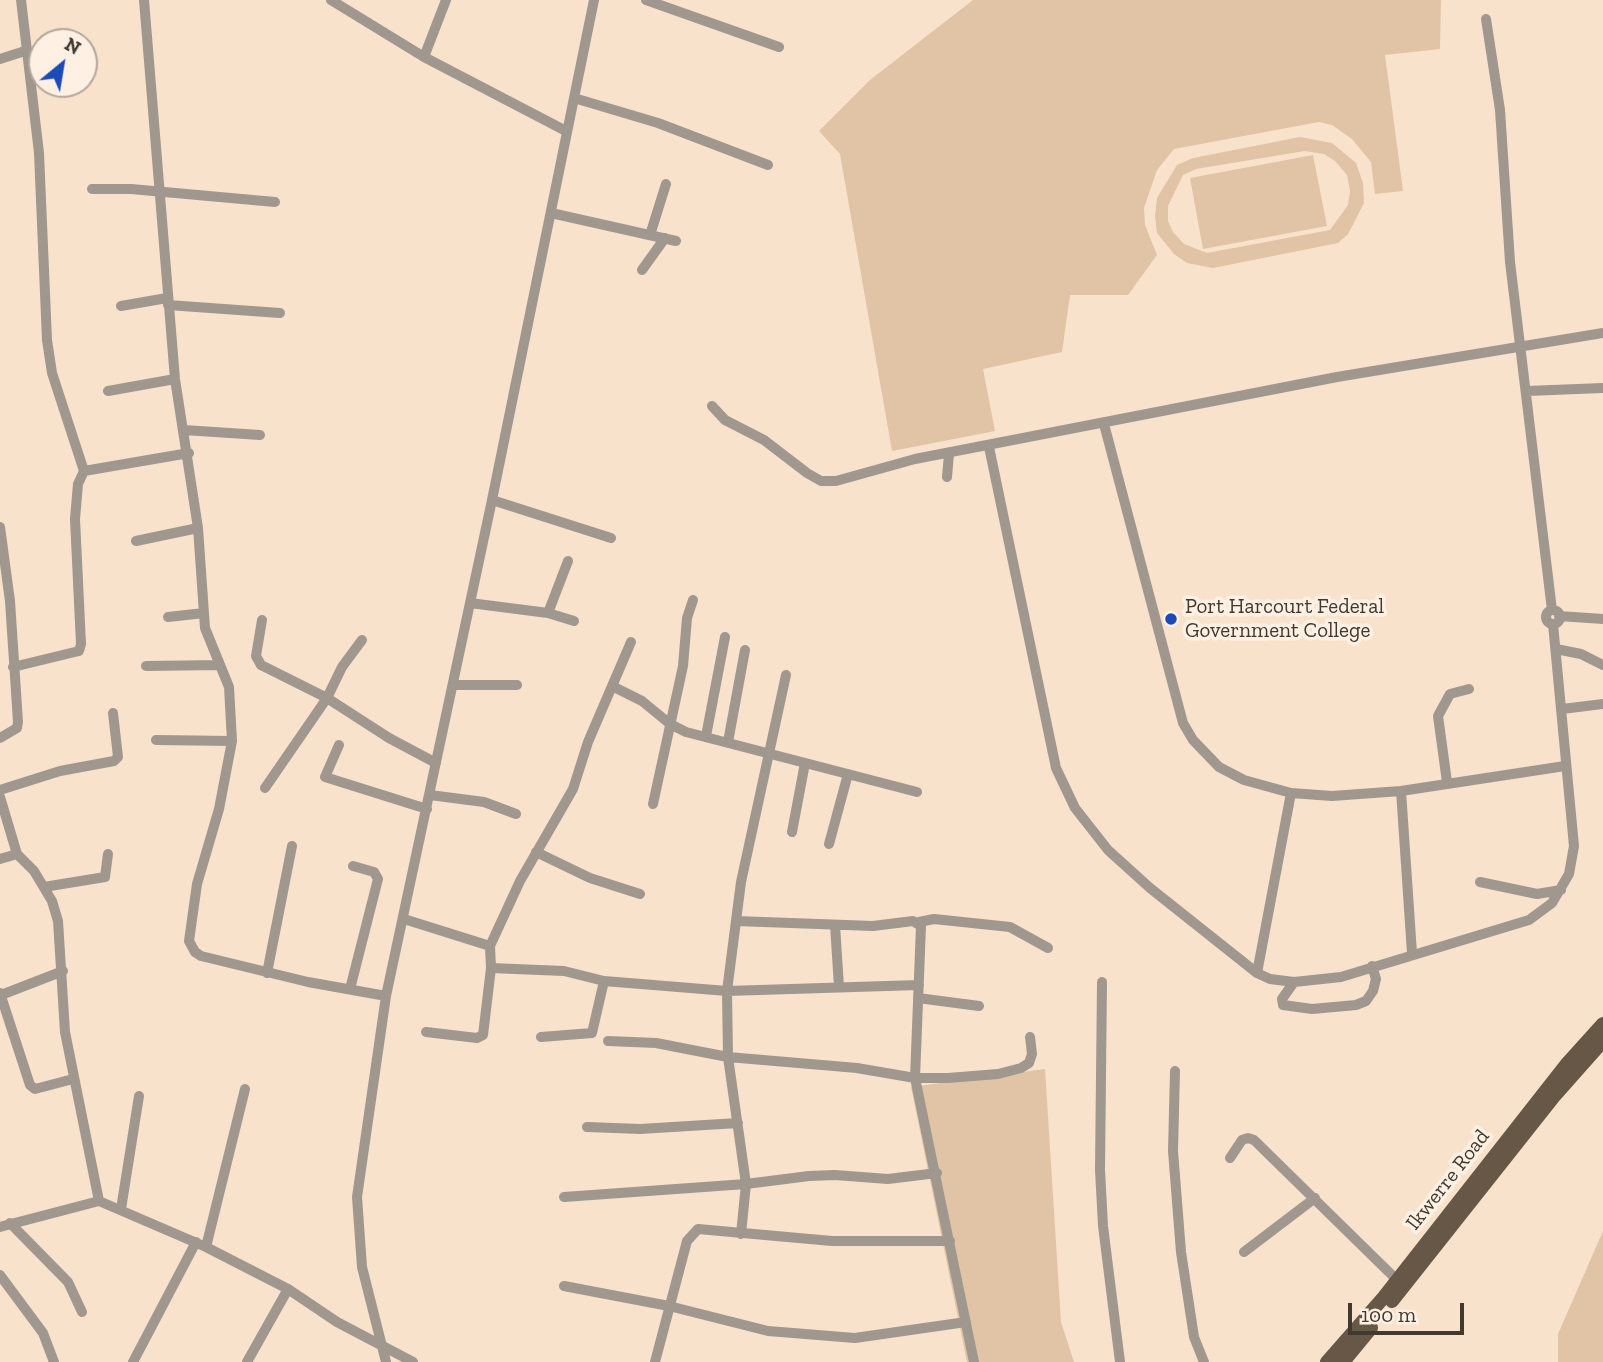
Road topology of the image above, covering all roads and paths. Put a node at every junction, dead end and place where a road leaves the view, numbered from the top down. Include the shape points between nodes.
1 (21, 0) edge
2 (144, 0) edge
3 (331, 0) edge
4 (446, 0) edge
5 (594, 0) edge
6 (646, 0) edge
7 (1486, 19) dead end
8 (779, 47) dead end
9 (26, 51) junction
10 (424, 57) junction
11 (0, 59) edge
12 (574, 98) junction
13 (566, 131) junction
14 (768, 165) dead end
15 (666, 184) dead end
16 (92, 189) dead end
17 (160, 192) junction
18 (275, 202) dead end
19 (551, 213) junction
20 (650, 235) junction
21 (665, 238) junction
22 (676, 241) dead end
23 (642, 270) dead end
24 (167, 302) junction
25 (121, 306) dead end
26 (280, 313) dead end
27 (1603, 333) edge
28 (1522, 348) junction
29 (175, 379) junction
30 (1603, 388) edge
31 (107, 391) dead end
32 (1527, 391) junction
33 (712, 406) dead end
34 (1104, 424) junction
35 (184, 429) junction
36 (260, 435) dead end
37 (989, 447) junction
38 (189, 453) junction
39 (949, 454) junction
40 (84, 471) junction
41 (947, 477) dead end
42 (492, 500) junction
43 (0, 527) edge
44 (198, 528) junction
45 (611, 538) dead end
46 (136, 541) dead end
47 (568, 561) dead end
48 (693, 600) dead end
49 (470, 603) junction
50 (204, 613) junction
51 (548, 613) junction
52 (169, 617) dead end
53 (1555, 617) junction
54 (262, 620) dead end
55 (1603, 620) edge
56 (575, 621) dead end
57 (725, 637) dead end
58 (362, 640) dead end
59 (631, 642) dead end
60 (1556, 649) junction
61 (745, 650) dead end
62 (220, 664) junction
63 (1603, 665) edge
64 (146, 666) dead end
65 (13, 667) junction
66 (786, 676) dead end
67 (454, 685) junction
68 (517, 685) dead end
69 (612, 686) junction
70 (1469, 689) dead end
71 (327, 698) junction
72 (1603, 704) edge
73 (1562, 709) junction
74 (113, 713) dead end
75 (670, 724) junction
76 (706, 736) junction
77 (0, 738) edge
78 (156, 740) dead end
79 (232, 741) junction
80 (728, 742) junction
81 (339, 745) dead end
82 (768, 752) junction
83 (436, 763) junction
84 (805, 763) junction
85 (1565, 766) junction
86 (848, 774) junction
87 (1447, 782) junction
88 (265, 788) dead end
89 (0, 790) edge
90 (1401, 791) junction
91 (917, 792) dead end
92 (1291, 793) junction
93 (430, 795) junction
94 (0, 797) edge
95 (653, 804) dead end
96 (428, 809) junction
97 (516, 814) dead end
98 (792, 832) dead end
99 (829, 844) dead end
100 (292, 846) dead end
101 (536, 852) junction
102 (17, 854) junction
103 (108, 854) dead end
104 (0, 859) edge
105 (353, 866) dead end
106 (1480, 882) dead end
107 (44, 887) junction
108 (1561, 890) junction
109 (640, 894) dead end
110 (404, 919) junction
111 (736, 921) junction
112 (919, 922) junction
113 (835, 925) junction
114 (489, 946) junction
115 (1048, 948) dead end
116 (1412, 953) junction
117 (1372, 966) junction
118 (491, 968) junction
119 (63, 971) junction
120 (267, 973) junction
121 (1257, 973) junction
122 (604, 981) junction
123 (1102, 982) dead end
124 (1294, 982) junction
125 (919, 985) junction
126 (839, 987) junction
127 (350, 989) junction
128 (727, 991) junction
129 (1, 994) edge
130 (386, 996) junction
131 (918, 998) junction
132 (979, 1006) dead end
133 (1603, 1024) edge
134 (426, 1032) dead end
135 (541, 1037) dead end
136 (1030, 1037) dead end
137 (608, 1041) dead end
138 (1603, 1041) edge
139 (728, 1057) junction
140 (1175, 1071) dead end
141 (915, 1078) junction
142 (73, 1079) junction
143 (245, 1089) dead end
144 (139, 1096) dead end
145 (737, 1123) junction
146 (587, 1127) dead end
147 (1230, 1158) dead end
148 (937, 1173) junction
149 (746, 1184) junction
150 (564, 1197) dead end
151 (1315, 1198) junction
152 (99, 1201) junction
153 (121, 1209) junction
154 (5, 1225) edge
155 (741, 1234) junction
156 (950, 1241) junction
157 (201, 1244) junction
158 (1244, 1252) dead end
159 (0, 1275) edge
160 (1397, 1280) junction
161 (564, 1286) dead end
162 (288, 1289) junction
163 (669, 1306) junction
164 (82, 1312) dead end
165 (966, 1322) junction
166 (381, 1347) junction
167 (54, 1362) edge
168 (133, 1362) edge
169 (247, 1362) edge
170 (386, 1362) edge
171 (413, 1362) edge
172 (655, 1362) edge
173 (974, 1362) edge
174 (1121, 1362) edge
175 (1204, 1362) edge
176 (1328, 1362) edge
177 (1343, 1362) edge

1 - 9 street
2 - 17 street
3 - 10 street
4 - 10 street
5 - 12 street
6 - 8 street
7 - 28 street via 1500,110 1510,262
9 - 11 street
9 - 40 street via 39,153 51,373
10 - 13 street
12 - 13 street
12 - 14 street via 658,123
13 - 19 street
15 - 20 street
16 - 17 street
17 - 18 street
17 - 24 street
19 - 20 street
19 - 42 street
20 - 21 street
21 - 22 street
21 - 23 street
24 - 25 street
24 - 26 street
24 - 29 street
27 - 28 street
28 - 32 street
28 - 34 street via 1337,377
29 - 31 street
29 - 35 street
30 - 32 street
32 - 53 street
33 - 39 street via 731,424 764,440 821,481
34 - 37 street
34 - 92 street via 1184,723 1193,740 1219,767 1244,780
35 - 36 street
35 - 38 street
37 - 39 street
37 - 121 street via 1061,782 1108,850
38 - 40 street
38 - 44 street
39 - 41 street
40 - 65 street via 78,484 75,519 79,651
42 - 45 street
42 - 49 street
43 - 65 street
44 - 46 street
44 - 50 street
47 - 51 street
48 - 75 street
49 - 51 street
49 - 67 street
50 - 52 street
50 - 62 street via 205,628
51 - 56 street
53 - 55 street
53 - 60 street
54 - 71 street via 257,661
57 - 76 street
58 - 71 street
59 - 69 street
60 - 63 street
60 - 73 street
61 - 80 street
62 - 64 street
62 - 79 street via 229,687
65 - 77 street via 19,722
66 - 82 street
67 - 68 street
67 - 83 street
69 - 75 street via 659,712
69 - 101 street via 573,789
70 - 87 street via 1450,694 1438,716
71 - 83 street
71 - 88 street
72 - 73 street
73 - 85 street
74 - 89 street via 118,757 114,761 60,771
75 - 76 street
75 - 95 street
76 - 80 street
78 - 79 street
79 - 120 street via 219,809 197,884 189,941 201,956
80 - 82 street
81 - 96 street via 326,777
82 - 84 street
82 - 111 street
83 - 93 street
84 - 86 street
84 - 98 street
85 - 87 street
85 - 108 street via 1574,846
86 - 91 street
86 - 99 street
87 - 90 street
90 - 92 street via 1332,796
90 - 116 street
92 - 121 street
93 - 96 street
93 - 97 street via 484,802
94 - 102 street
96 - 110 street
100 - 120 street
101 - 109 street via 590,878
101 - 114 street
102 - 104 street
102 - 107 street via 26,859
103 - 107 street via 105,877
105 - 127 street via 378,874
106 - 108 street via 1537,894
107 - 119 street via 58,921
108 - 116 street via 1529,920
110 - 114 street
110 - 130 street
111 - 113 street
111 - 128 street
112 - 113 street
112 - 115 street via 934,919 1010,927
112 - 125 street
113 - 126 street
114 - 118 street
116 - 117 street
117 - 124 street via 1322,981
117 - 124 street via 1373,991 1356,1005 1312,1009 1283,1005
118 - 122 street via 564,971
118 - 134 street via 481,1037
119 - 129 street
119 - 142 street via 65,1032
120 - 127 street
121 - 124 street
122 - 128 street
122 - 135 street via 592,1033
123 - 174 street via 1100,1170
125 - 126 street
125 - 131 street
126 - 128 street
127 - 130 street
128 - 139 street
129 - 142 street via 30,1085 35,1088
130 - 166 street via 357,1197 362,1267
131 - 132 street
131 - 141 street
133 - 160 main road, Ikwerre Road via 1525,1115
136 - 141 street via 1032,1054 1021,1068 998,1074
137 - 139 street via 656,1043
138 - 177 main road, Ikwerre Road
139 - 141 street
139 - 145 street
140 - 175 street via 1173,1151 1181,1252 1194,1337
141 - 148 street
142 - 152 street
143 - 157 street
144 - 153 street
145 - 146 street
145 - 149 street
147 - 151 street via 1242,1140 1254,1140
148 - 149 street via 888,1179 809,1176
148 - 156 street
149 - 150 street
149 - 155 street
151 - 158 street
151 - 160 street
152 - 153 street
152 - 154 street
153 - 157 street
154 - 164 street via 68,1282
155 - 156 street via 832,1241
155 - 163 street via 698,1229 691,1234
156 - 165 street
157 - 162 street
157 - 168 street
159 - 167 street via 43,1333
160 - 176 main road, Ikwerre Road
161 - 163 street
162 - 166 street
162 - 169 street
163 - 165 street via 768,1331 855,1338
163 - 172 street
165 - 173 street
166 - 170 street
166 - 171 street

